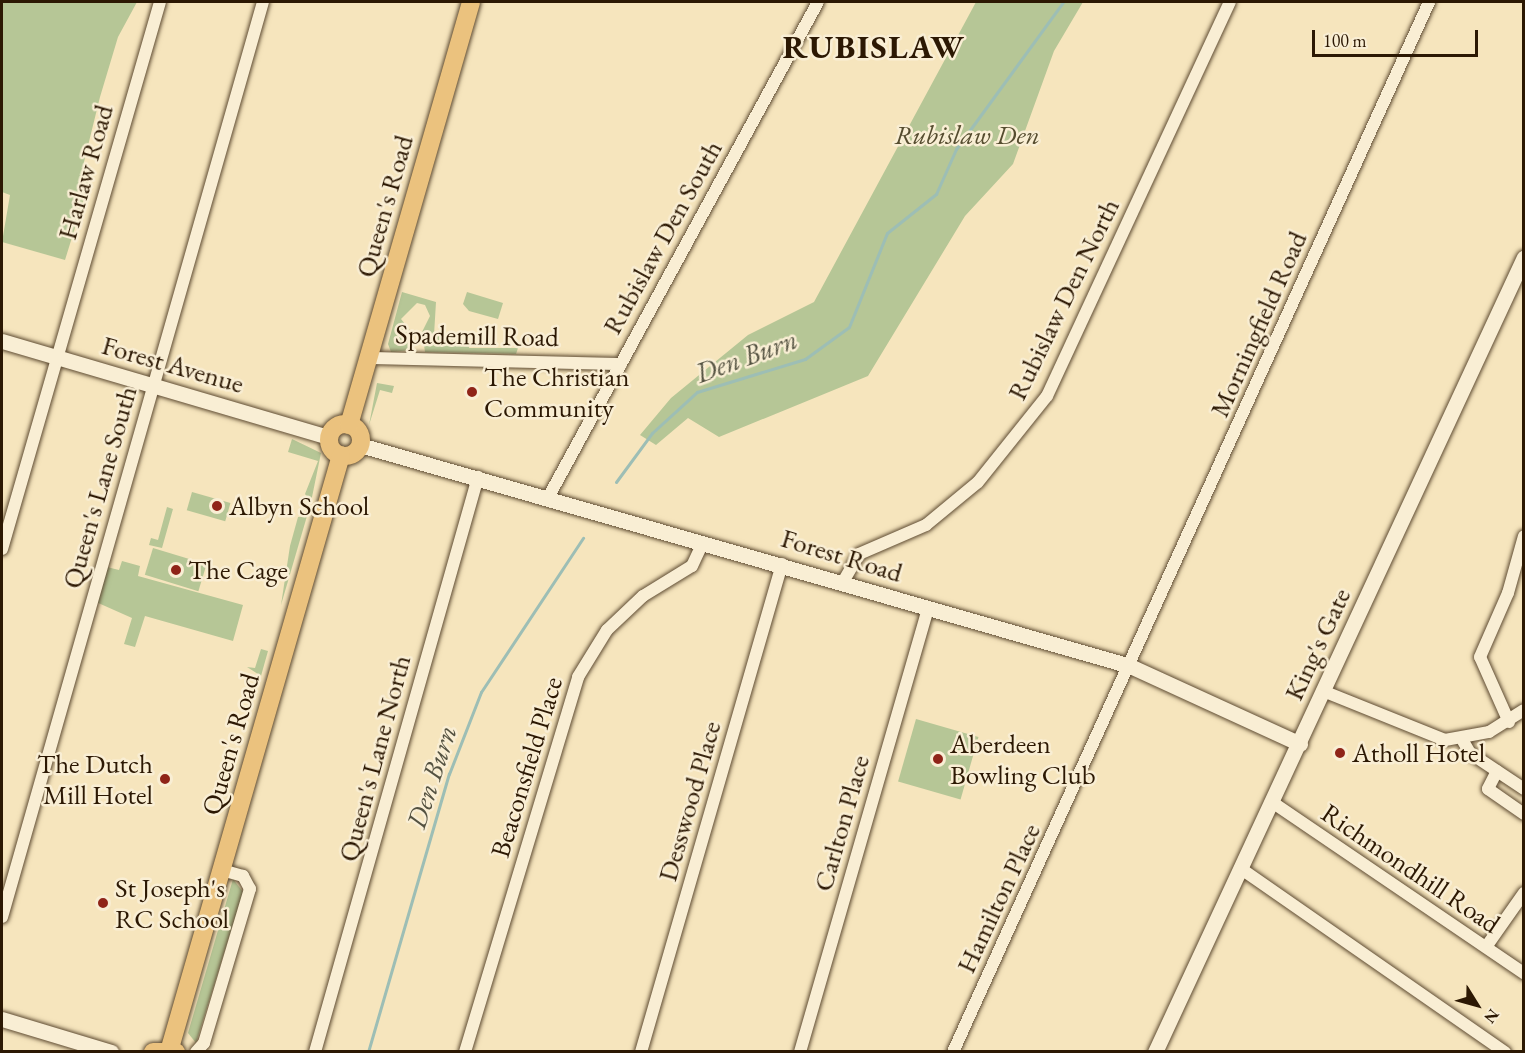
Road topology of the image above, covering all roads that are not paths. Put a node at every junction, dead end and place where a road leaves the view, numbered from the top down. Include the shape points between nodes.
1 (160, 2) edge
2 (264, 2) edge
3 (471, 2) edge
4 (818, 2) edge
5 (1230, 2) edge
6 (1429, 2) edge
7 (1524, 257) edge
8 (2, 341) edge
9 (56, 357) junction
10 (368, 358) junction
11 (621, 364) junction
12 (153, 384) junction
13 (349, 425) junction
14 (329, 437) junction
15 (360, 444) junction
16 (341, 455) junction
17 (478, 477) junction
18 (549, 496) junction
19 (1524, 536) edge
20 (703, 542) junction
21 (2, 549) edge
22 (782, 564) junction
23 (843, 582) junction
24 (928, 608) junction
25 (1130, 666) junction
26 (1323, 692) junction
27 (1524, 710) edge
28 (1509, 722) junction
29 (1463, 741) junction
30 (1300, 744) junction
31 (1497, 771) junction
32 (1524, 789) edge
33 (1272, 802) junction
34 (1524, 814) edge
35 (1240, 868) junction
36 (222, 870) junction
37 (1524, 893) edge
38 (2, 917) edge
39 (1486, 947) junction
40 (1524, 973) edge
41 (2, 1019) edge
42 (166, 1050) edge
43 (111, 1052) edge
44 (196, 1052) edge
45 (315, 1052) edge
46 (465, 1052) edge
47 (641, 1052) edge
48 (800, 1052) edge
49 (953, 1052) edge
50 (1155, 1052) edge
51 (1505, 1052) edge

1 - 9 street, Harlaw Road
2 - 12 street, Queen's Lane South
3 - 10 main road, Queen's Road
4 - 11 street, Rubislaw Den South
5 - 23 street, Rubislaw Den North via 1047,396 978,482 926,525 859,554
6 - 25 street, Morningfield Road
7 - 26 street, King's Gate
8 - 9 street, Forest Avenue
9 - 12 street, Forest Avenue
9 - 21 street, Harlaw Road
10 - 11 street, Spademill Road
10 - 13 main road, Queen's Road
11 - 18 street, Rubislaw Den South
12 - 14 street, Forest Avenue
12 - 38 street, Queen's Lane South
13 - 14 main road via 336,427
13 - 15 main road via 359,433
14 - 16 main road
15 - 16 main road via 351,454
15 - 17 street, Forest Road
16 - 36 main road, Queen's Road
17 - 18 street, Forest Road
17 - 45 street, Queen's Lane North
18 - 20 street, Forest Road
19 - 28 street via 1508,593 1480,657
20 - 22 street, Forest Road
20 - 46 street, Beaconsfield Place via 692,566 644,596 607,630 578,677
22 - 23 street, Forest Road
22 - 47 street, Desswood Place
23 - 24 street, Forest Road
24 - 25 street, Forest Road
24 - 48 street, Carlton Place
25 - 30 street, Forest Road
25 - 49 street, Hamilton Place
26 - 29 street via 1424,736
26 - 30 street, King's Gate
27 - 28 street
28 - 29 street
29 - 31 street via 1470,753
30 - 33 street, King's Gate
31 - 32 street
31 - 34 street via 1488,789
33 - 35 street, King's Gate
33 - 39 street, Richmondhill Road
35 - 50 street, King's Gate
35 - 51 street
36 - 42 main road, Queen's Road
36 - 44 street via 243,876 250,889 204,1043
37 - 39 street
39 - 40 street, Richmondhill Road
41 - 43 street

